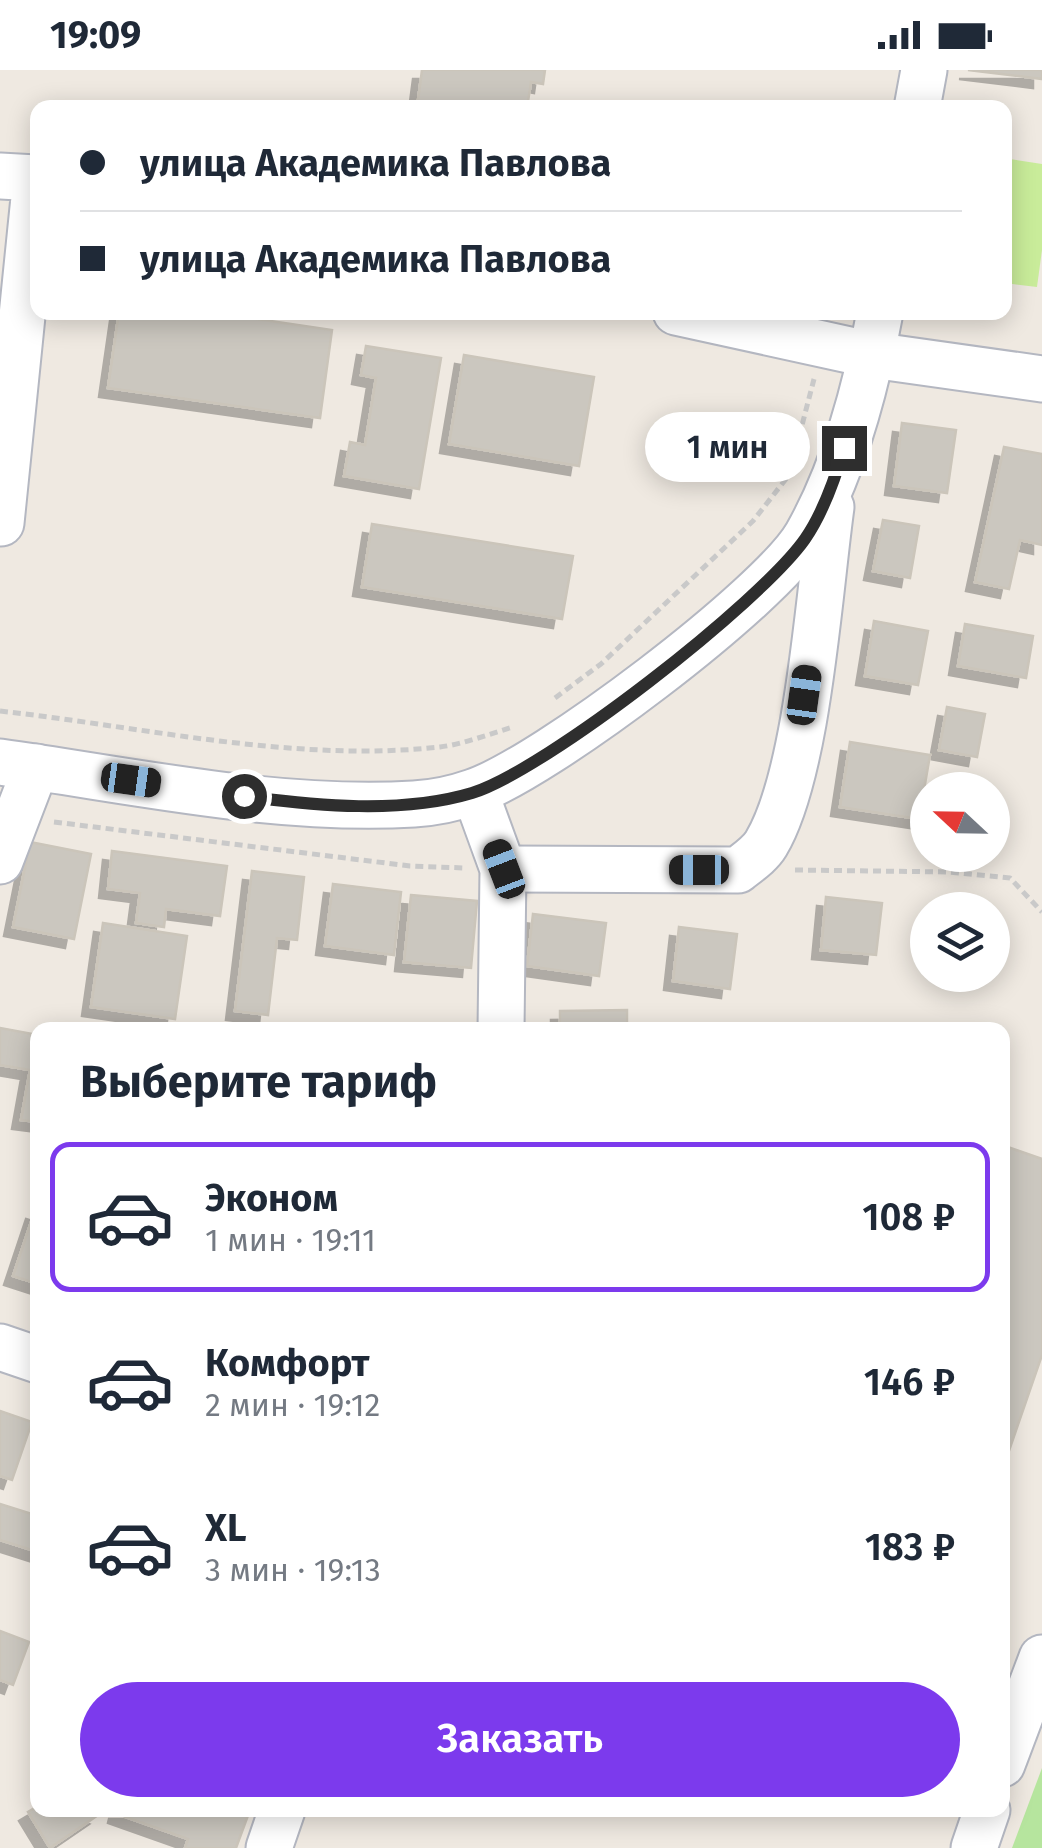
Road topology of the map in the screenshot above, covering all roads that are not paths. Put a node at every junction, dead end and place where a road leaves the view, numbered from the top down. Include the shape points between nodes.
1 (924, 70) edge
2 (918, 100) edge
3 (24, 178) edge
4 (713, 320) edge
5 (876, 334) edge
6 (1042, 379) edge
7 (835, 480) junction
8 (1, 523) edge
9 (18, 764) edge
10 (475, 792) junction
11 (0, 860) edge
12 (504, 869) junction
13 (501, 1022) edge
14 (0, 1347) edge
15 (30, 1357) edge
16 (1042, 1658) edge
17 (1012, 1706) edge
18 (280, 1817) edge
19 (985, 1817) edge
20 (270, 1848) edge
21 (974, 1848) edge

1 - 2 street
3 - 8 street
4 - 5 street via 824,344
5 - 6 street
5 - 7 street
7 - 10 street via 805,539 758,591 551,752
7 - 12 street via 784,806 764,848 738,870
9 - 10 street via 282,802 416,804
9 - 11 street via 16,816
10 - 12 street
12 - 13 street
14 - 15 street
16 - 17 street
18 - 20 street
19 - 21 street

